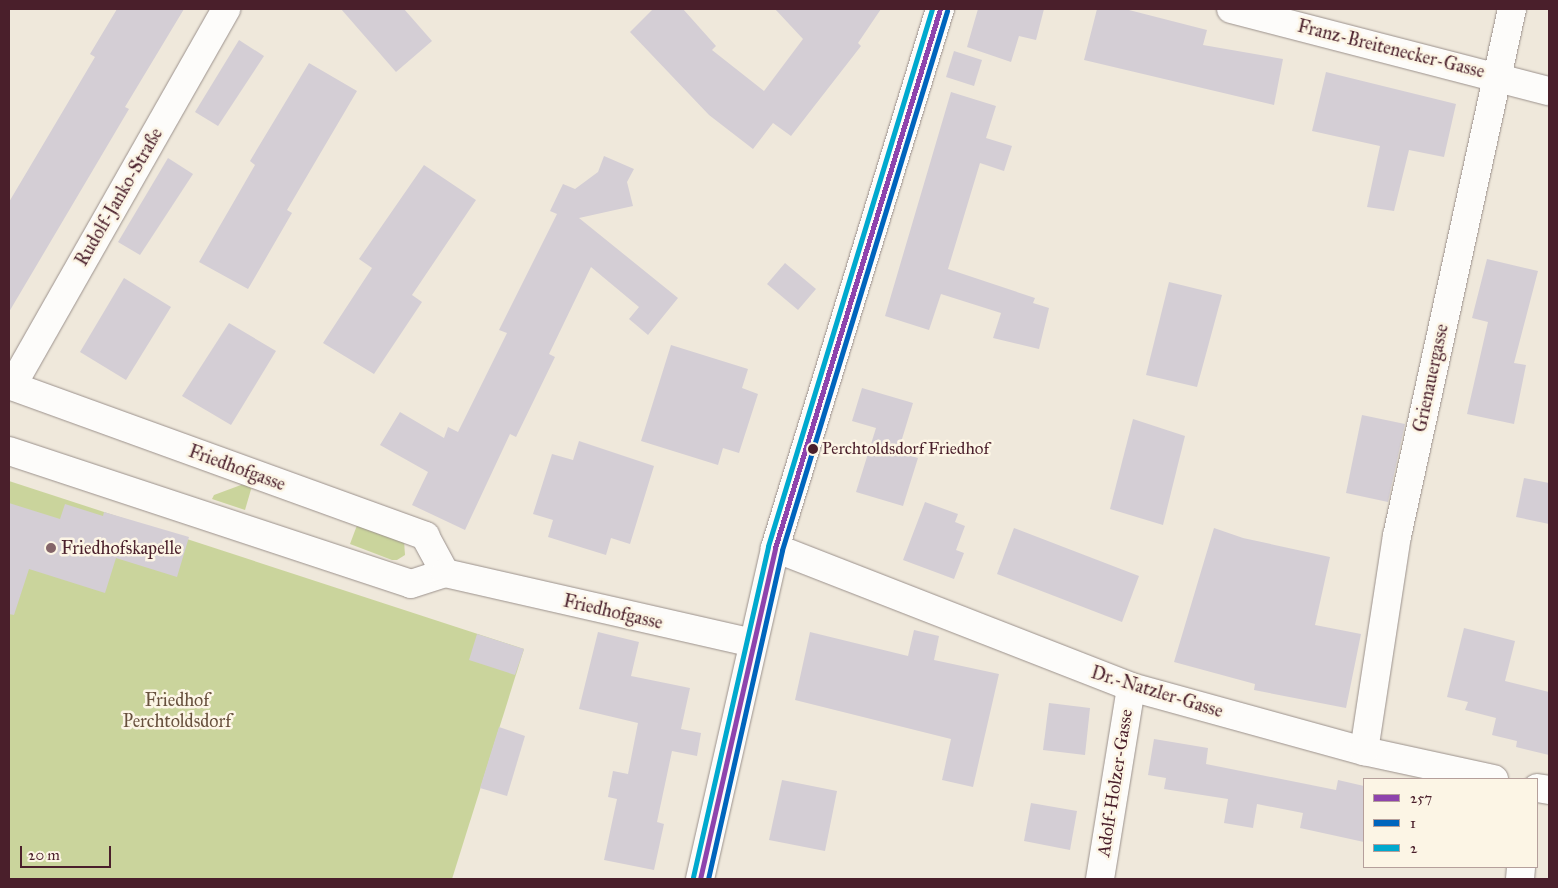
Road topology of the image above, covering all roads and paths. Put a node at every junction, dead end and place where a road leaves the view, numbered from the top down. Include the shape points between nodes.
1 (226, 9) edge
2 (940, 9) edge
3 (1231, 9) edge
4 (1512, 9) edge
5 (1497, 77) junction
6 (1549, 92) edge
7 (10, 385) edge
8 (9, 451) edge
9 (775, 548) junction
10 (445, 574) junction
11 (752, 643) junction
12 (1130, 688) junction
13 (1364, 751) junction
14 (1489, 778) edge
15 (700, 879) edge
16 (1100, 879) edge

1 - 7 street, Rudolf-Janko-Straße
2 - 9 street
3 - 5 street, Franz-Breitenecker-Gasse
4 - 5 street, Grienauergasse
5 - 6 street, Franz-Breitenecker-Gasse
5 - 13 street, Grienauergasse via 1397,536
7 - 10 street, Friedhofgasse via 425,536
8 - 10 street, Friedhofgasse via 411,584
9 - 11 street
9 - 12 street, Dr.-Natzler-Gasse
10 - 11 street, Friedhofgasse
11 - 15 street
12 - 13 street, Dr.-Natzler-Gasse
12 - 16 street, Adolf-Holzer-Gasse
13 - 14 street, Dr.-Natzler-Gasse

